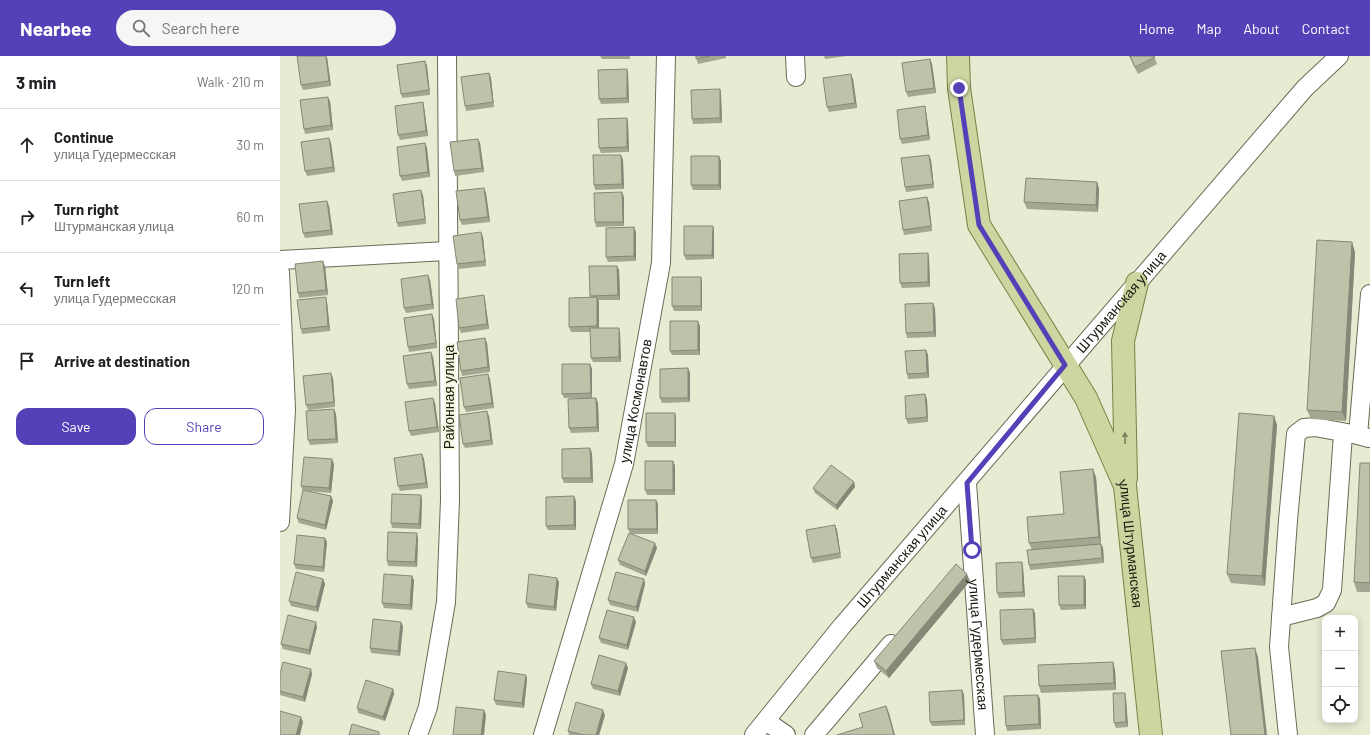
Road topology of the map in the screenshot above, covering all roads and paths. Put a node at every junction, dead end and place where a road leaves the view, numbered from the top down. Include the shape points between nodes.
1 (447, 56) edge
2 (666, 56) edge
3 (795, 56) edge
4 (958, 56) edge
5 (1338, 56) edge
6 (796, 77) dead end
7 (447, 251) junction
8 (280, 260) edge
9 (280, 272) edge
10 (1137, 282) junction
11 (1370, 294) edge
12 (1065, 365) junction
13 (1357, 435) edge
14 (967, 483) junction
15 (1126, 491) junction
16 (280, 522) edge
17 (972, 550) junction
18 (956, 568) edge
19 (1281, 617) junction
20 (901, 633) edge
21 (766, 721) junction
22 (418, 735) edge
23 (543, 735) edge
24 (754, 735) edge
25 (786, 735) edge
26 (814, 735) edge
27 (985, 735) edge
28 (1151, 735) edge
29 (1288, 735) edge

1 - 7 street, Районная улица
2 - 23 street, улица Космонавтов via 661,263 624,464
3 - 6 street
4 - 12 main road via 959,88 979,225
5 - 10 street, Штурманская улица via 1305,88
7 - 8 street
7 - 22 street, Районная улица via 450,500 446,602 428,707
9 - 16 street via 286,409
10 - 12 street, Штурманская улица
15 -> 10 main road via 1123,341
11 - 13 street
12 - 14 street, Штурманская улица
12 - 15 main road, улица Штурманская via 1086,398
13 - 19 street via 1332,590 1326,603
13 - 19 street via 1315,427 1304,428 1296,434
14 - 17 street, улица Гудермесская
14 - 21 street, Штурманская улица via 842,626
15 - 28 main road, улица Штурманская
17 - 18 street
17 - 27 street, улица Гудермесская
19 - 29 street via 1279,647
20 - 26 street
21 - 24 street, Штурманская улица
21 - 25 street

